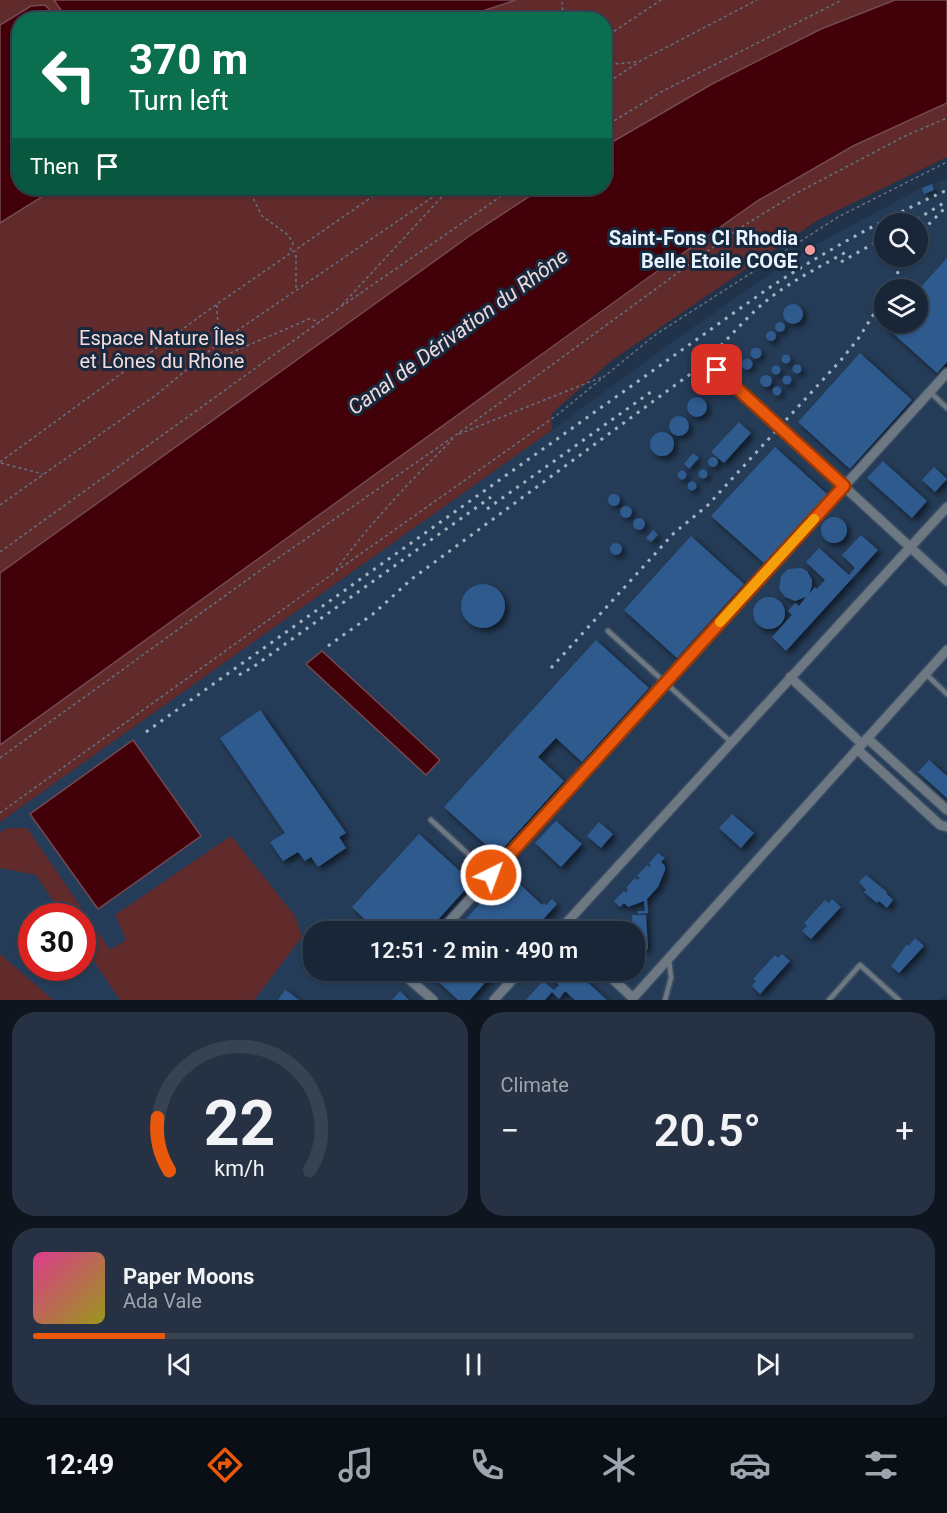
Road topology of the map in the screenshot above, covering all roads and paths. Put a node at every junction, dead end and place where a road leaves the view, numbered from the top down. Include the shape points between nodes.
1 (661, 0) edge
2 (757, 0) edge
3 (842, 0) edge
4 (562, 2) dead end
5 (563, 12) edge
6 (612, 33) edge
7 (642, 60) junction
8 (612, 62) edge
9 (612, 80) edge
10 (947, 118) edge
11 (612, 122) edge
12 (947, 162) edge
13 (252, 195) edge
14 (375, 195) edge
15 (436, 195) edge
16 (444, 195) edge
17 (503, 195) edge
18 (296, 250) junction
19 (289, 254) junction
20 (296, 289) junction
21 (217, 304) junction
22 (339, 308) junction
23 (320, 321) junction
24 (219, 343) junction
25 (190, 368) junction
26 (717, 370) dead end
27 (947, 373) edge
28 (605, 375) junction
29 (930, 392) junction
30 (947, 408) edge
31 (456, 435) junction
32 (0, 462) edge
33 (44, 474) junction
34 (844, 486) junction
35 (0, 505) edge
36 (947, 507) edge
37 (911, 548) junction
38 (0, 552) edge
39 (335, 572) junction
40 (947, 581) edge
41 (608, 631) dead end
42 (947, 650) edge
43 (926, 674) junction
44 (790, 677) junction
45 (665, 683) junction
46 (947, 694) edge
47 (731, 742) junction
48 (862, 744) junction
49 (0, 758) edge
50 (947, 810) edge
51 (0, 813) edge
52 (430, 820) dead end
53 (947, 827) edge
54 (491, 875) junction
55 (450, 921) edge
56 (568, 921) edge
57 (669, 959) junction
58 (411, 981) edge
59 (511, 981) edge
60 (615, 981) edge
61 (634, 999) edge
62 (433, 1000) edge
63 (494, 1000) edge
64 (665, 1000) edge
65 (829, 1000) edge
66 (898, 1000) edge

1 - 6 path
2 - 7 path
3 - 11 path via 661,92
4 - 5 path
7 - 8 path
7 - 9 path
10 - 31 path via 795,194 735,231
12 - 28 path via 838,217 655,335
13 - 19 path via 262,216 288,235 293,243
14 - 18 path
15 - 20 path
16 - 22 path
17 - 22 path
18 - 19 path
18 - 20 path
19 - 21 path
20 - 24 path
21 - 24 path
21 - 32 path
22 - 23 path
23 - 25 path via 309,319
23 - 38 path
24 - 25 path
25 - 33 path
26 - 34 street
27 - 29 street
28 - 31 path
28 - 39 path via 557,415
29 - 30 lane
29 - 34 street
31 - 39 path via 364,532
31 - 49 path
32 - 33 path
33 - 35 path
34 - 37 street
34 - 45 street
36 - 37 street
37 - 40 street
37 - 44 street
39 - 51 path
41 - 45 lane
42 - 43 street
43 - 46 lane
43 - 48 street
44 - 47 street
44 - 48 street
45 - 47 lane
45 - 54 street
47 - 56 street
48 - 50 street
48 - 53 street via 940,825
48 - 57 street
52 - 54 lane
54 - 55 street
57 - 61 street
57 - 64 lane via 671,978
58 - 62 street
59 - 63 street
60 - 61 street
65 - 66 lane via 860,965

